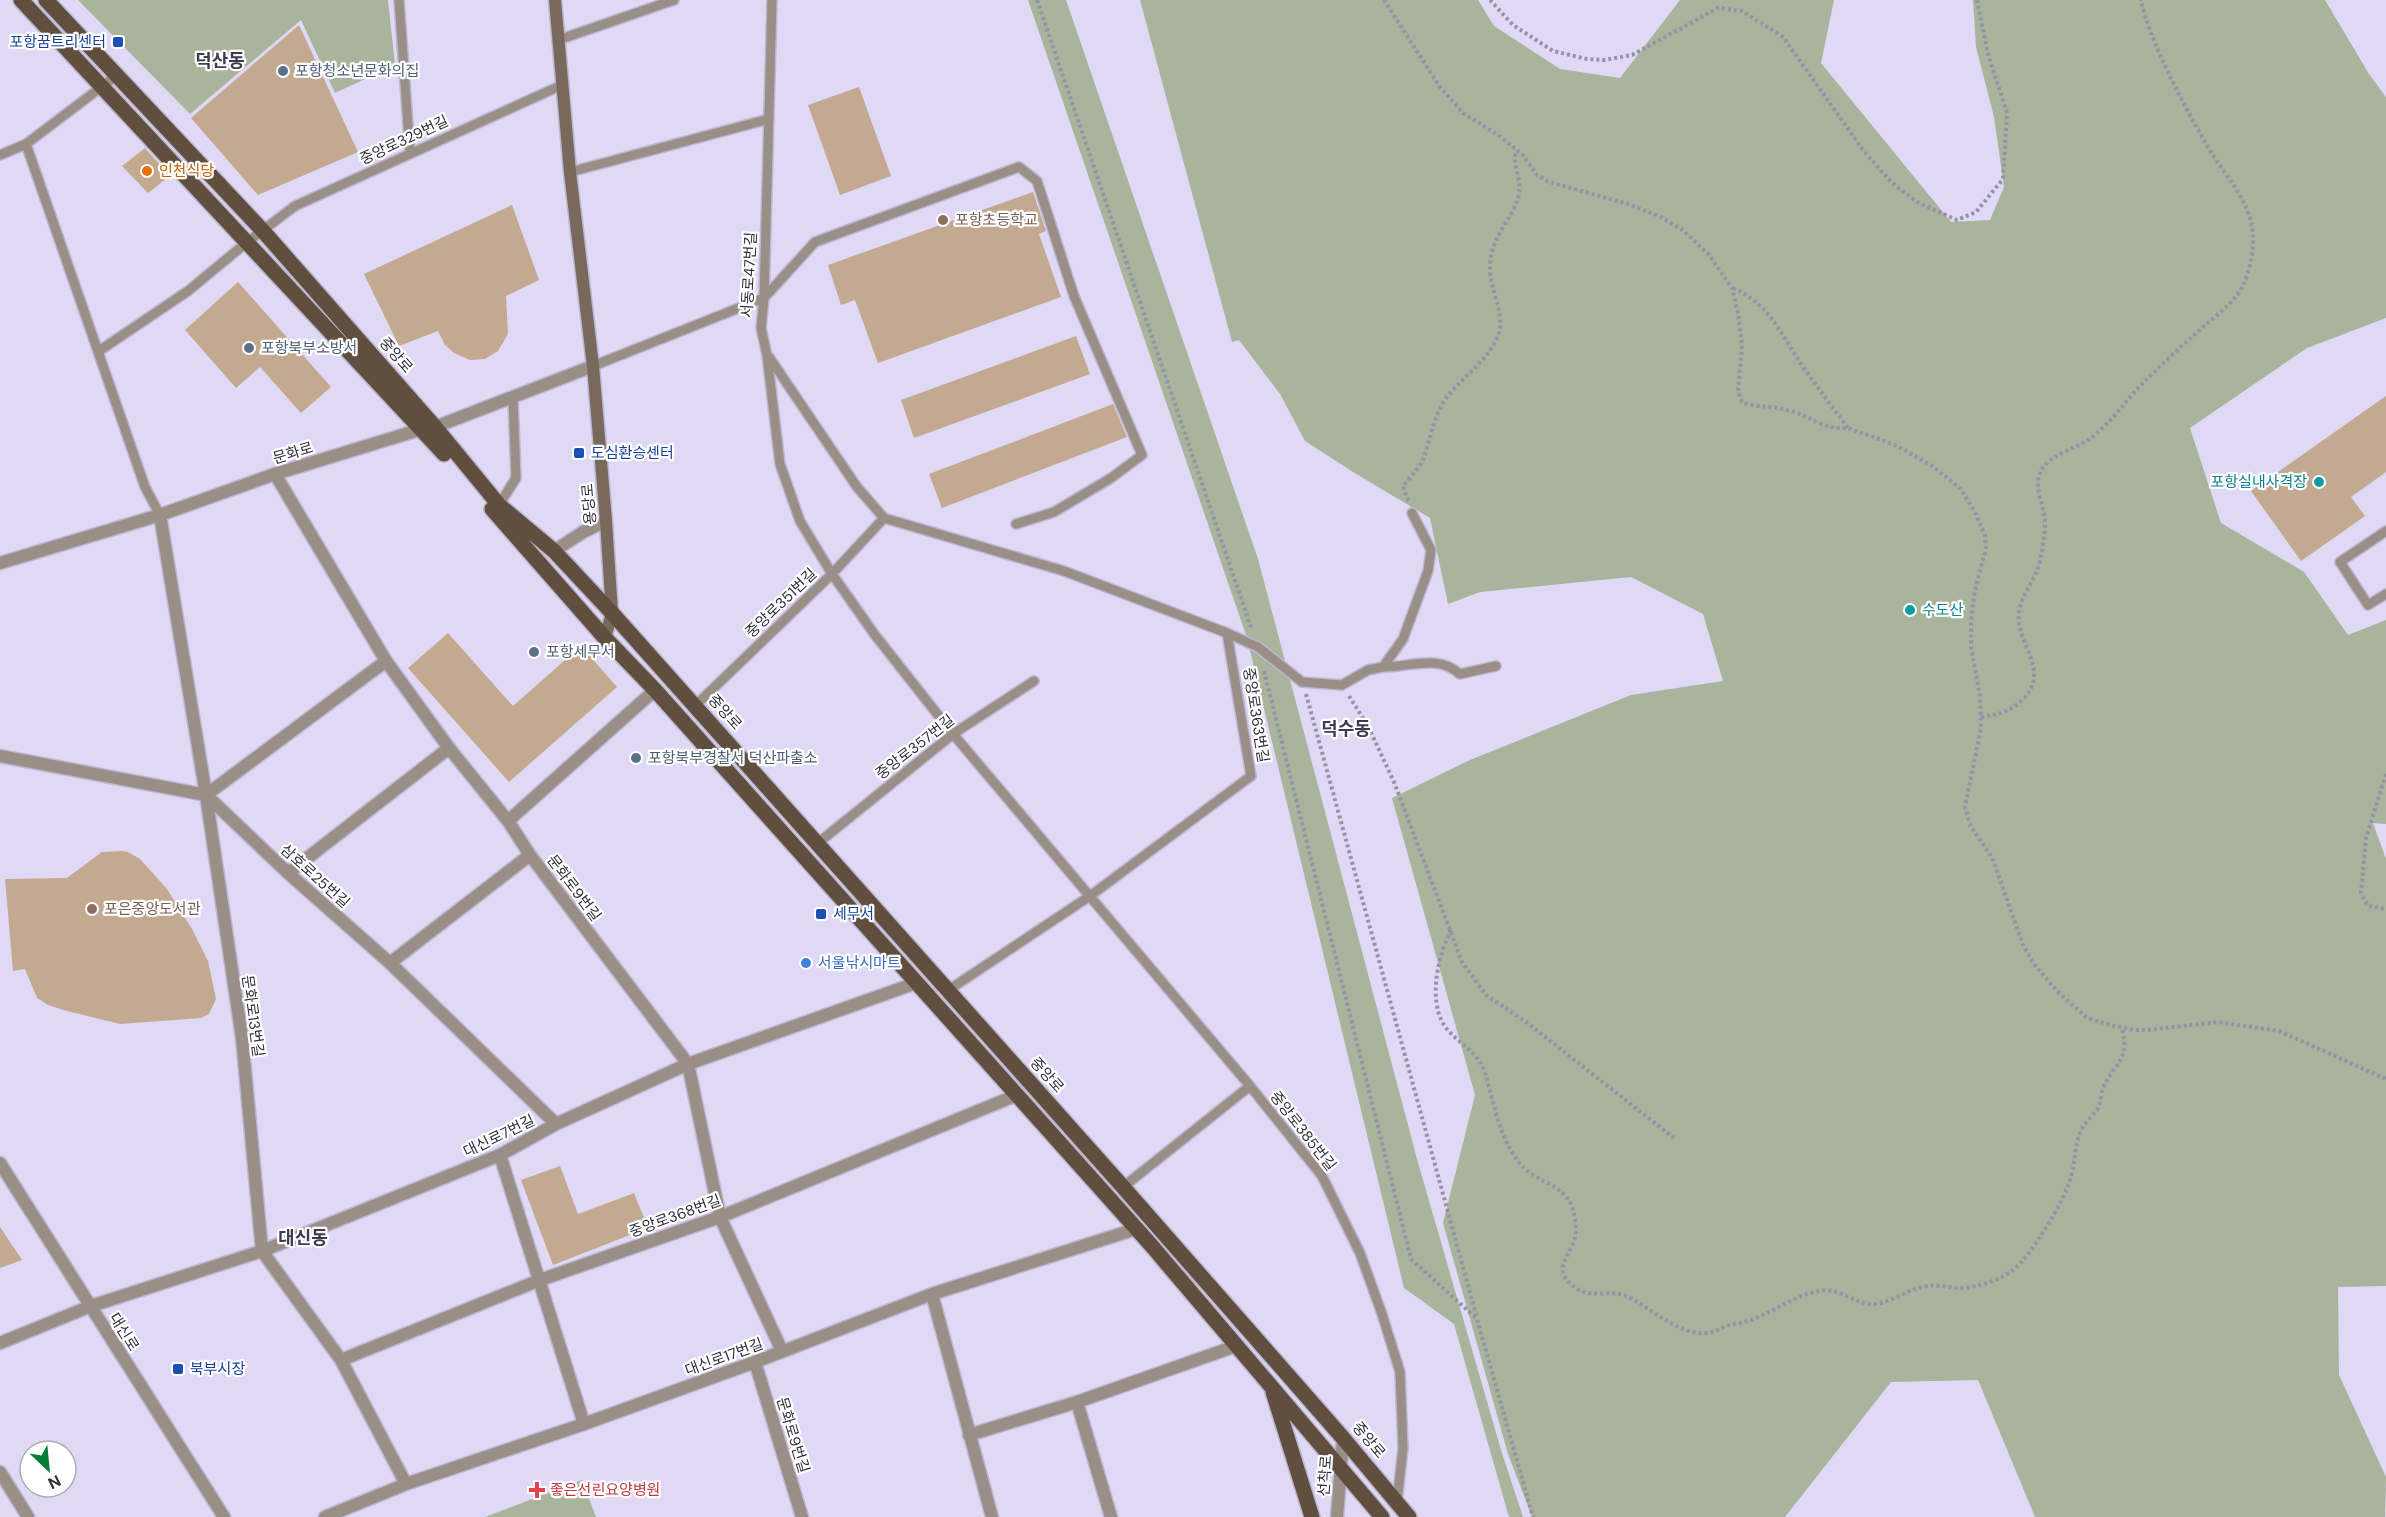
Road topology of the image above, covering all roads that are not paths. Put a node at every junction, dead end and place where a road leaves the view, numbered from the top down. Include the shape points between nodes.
1 (21, 0) edge
2 (46, 0) edge
3 (399, 0) edge
4 (555, 0) edge
5 (674, 0) edge
6 (772, 0) edge
7 (558, 40) junction
8 (116, 76) junction
9 (562, 85) junction
10 (101, 87) junction
11 (769, 119) junction
12 (26, 144) junction
13 (411, 153) junction
14 (0, 155) edge
15 (570, 172) junction
16 (263, 231) junction
17 (246, 243) junction
18 (764, 298) junction
19 (99, 351) junction
20 (767, 355) junction
21 (593, 366) junction
22 (513, 398) junction
23 (429, 428) junction
24 (275, 474) junction
25 (499, 505) junction
26 (1413, 513) road end
27 (160, 515) junction
28 (884, 518) junction
29 (606, 521) junction
30 (1016, 524) dead end
31 (2386, 531) edge
32 (554, 551) junction
33 (0, 563) edge
34 (832, 574) junction
35 (2386, 594) edge
36 (612, 613) junction
37 (1227, 633) junction
38 (605, 638) junction
39 (386, 661) junction
40 (1496, 666) dead end
41 (1383, 667) junction
42 (1034, 681) dead end
43 (655, 690) junction
44 (695, 706) junction
45 (953, 734) junction
46 (449, 748) junction
47 (0, 756) edge
48 (206, 795) junction
49 (508, 821) junction
50 (818, 843) junction
51 (530, 855) junction
52 (288, 873) junction
53 (1090, 896) junction
54 (390, 963) junction
55 (916, 983) junction
56 (947, 991) junction
57 (687, 1064) junction
58 (1250, 1086) junction
59 (1017, 1095) junction
60 (556, 1125) junction
61 (500, 1155) junction
62 (0, 1163) edge
63 (1124, 1187) junction
64 (720, 1217) junction
65 (1136, 1229) junction
66 (262, 1251) junction
67 (540, 1280) junction
68 (932, 1294) junction
69 (90, 1306) junction
70 (0, 1343) edge
71 (1236, 1346) junction
72 (782, 1351) junction
73 (341, 1360) junction
74 (755, 1362) junction
75 (1271, 1386) junction
76 (1077, 1402) junction
77 (584, 1424) junction
78 (969, 1435) junction
79 (1343, 1438) junction
80 (1340, 1466) junction
81 (0, 1472) edge
82 (406, 1484) junction
83 (1397, 1502) junction
84 (28, 1517) edge
85 (224, 1517) edge
86 (325, 1517) edge
87 (802, 1517) edge
88 (992, 1517) edge
89 (1111, 1517) edge
90 (1312, 1517) edge
91 (1337, 1517) edge
92 (1382, 1517) edge
93 (1409, 1517) edge

1 - 10 main road, 중앙로
2 - 8 main road, 중앙로
3 - 13 lane
4 - 7 main road, 용당로
5 - 7 lane
6 - 11 lane, 서동로47번길
7 - 9 main road, 용당로
8 - 10 lane
8 - 16 main road, 중앙로
9 - 13 lane, 중앙로329번길
9 - 15 main road, 용당로
10 - 12 lane
10 - 17 main road, 중앙로
11 - 15 lane
11 - 18 lane, 서동로47번길
12 - 14 lane
12 - 19 lane
13 - 16 lane, 중앙로329번길 via 295,206
15 - 21 main road, 용당로
16 - 17 lane, 중앙로329번길
16 - 23 main road, 중앙로
17 - 19 lane, 중앙로329번길 via 188,291
17 - 23 main road, 중앙로
18 - 20 lane, 서동로47번길 via 761,328
18 - 21 lane
18 - 30 lane via 815,242 1019,167 1037,181 1074,296 1142,455 1054,512
19 - 27 lane via 145,487
20 - 28 lane via 857,487
20 - 34 lane, 서동로47번길 via 780,464 800,521
21 - 22 street, 문화로
21 - 29 main road, 용당로
22 - 23 street, 문화로
22 - 25 lane via 516,478
23 - 24 street, 문화로
23 - 25 main road, 중앙로
23 - 38 main road, 중앙로
24 - 27 street, 문화로
24 - 39 street, 문화로9번길
25 - 32 main road, 중앙로
26 - 41 lane via 1431,550 1428,571 1403,639
27 - 33 street, 문화로
27 - 48 street, 문화로13번길
28 - 34 lane, 중앙로351번길
28 - 37 lane via 1065,571
29 - 32 street
29 - 36 main road, 용당로
31 - 35 lane via 2340,562 2368,605
32 - 36 main road, 중앙로
34 - 44 lane, 중앙로351번길
34 - 45 lane, 서동로47번길
36 - 38 main road, 용당로
36 - 44 main road, 중앙로
37 - 41 lane, 중앙로363번길 via 1258,647 1302,682 1342,685 1368,670
37 - 53 lane, 중앙로363번길 via 1251,776
38 - 43 main road, 중앙로
39 - 46 street, 문화로9번길
39 - 48 street
40 - 41 lane via 1460,674 1448,665 1428,662
42 - 45 lane, 중앙로357번길
43 - 49 street
43 - 55 main road, 중앙로
44 - 50 main road, 중앙로
45 - 50 lane, 중앙로357번길
45 - 53 lane, 중앙로385번길
46 - 49 street, 문화로9번길
46 - 52 street
47 - 48 street
48 - 52 street, 삼호로25번길
48 - 66 street, 문화로13번길 via 242,1038
49 - 51 street, 문화로9번길
50 - 56 main road, 중앙로
51 - 54 street
51 - 57 street, 문화로9번길
52 - 54 street, 삼호로25번길
53 - 56 lane, 중앙로363번길
53 - 58 lane, 중앙로385번길
54 - 60 street, 삼호로25번길
55 - 57 street, 대신로7번길
55 - 59 main road, 중앙로
56 - 63 main road, 중앙로
57 - 60 street, 대신로7번길
57 - 64 street, 문화로9번길
58 - 63 lane
58 - 83 lane, 중앙로385번길 via 1322,1176 1360,1253 1382,1314 1400,1372 1403,1448
59 - 64 street, 중앙로368번길
59 - 65 main road, 중앙로
60 - 61 street, 대신로7번길
61 - 66 street, 대신로7번길
61 - 67 street
62 - 69 street, 대신로
63 - 79 main road, 중앙로
64 - 67 street, 중앙로368번길
64 - 72 street, 문화로9번길
65 - 68 street, 대신로17번길
65 - 71 main road, 중앙로
66 - 69 street, 대신로7번길
66 - 73 street
67 - 73 street, 중앙로368번길
67 - 77 street
68 - 72 street, 대신로17번길
68 - 78 street
69 - 70 street, 대신로7번길
69 - 85 street, 대신로
71 - 75 main road, 중앙로
71 - 76 street
72 - 74 street, 대신로17번길
73 - 82 street
74 - 77 street, 대신로17번길
74 - 87 street, 문화로9번길
75 - 80 main road, 중앙로
75 - 90 main road
76 - 78 street
76 - 89 street
77 - 82 street, 대신로17번길
78 - 88 street
79 - 80 street, 선착로
79 - 83 main road, 중앙로
80 - 91 street, 선착로
80 - 92 main road, 중앙로
81 - 84 street
82 - 86 street, 대신로17번길
83 - 93 main road, 중앙로

